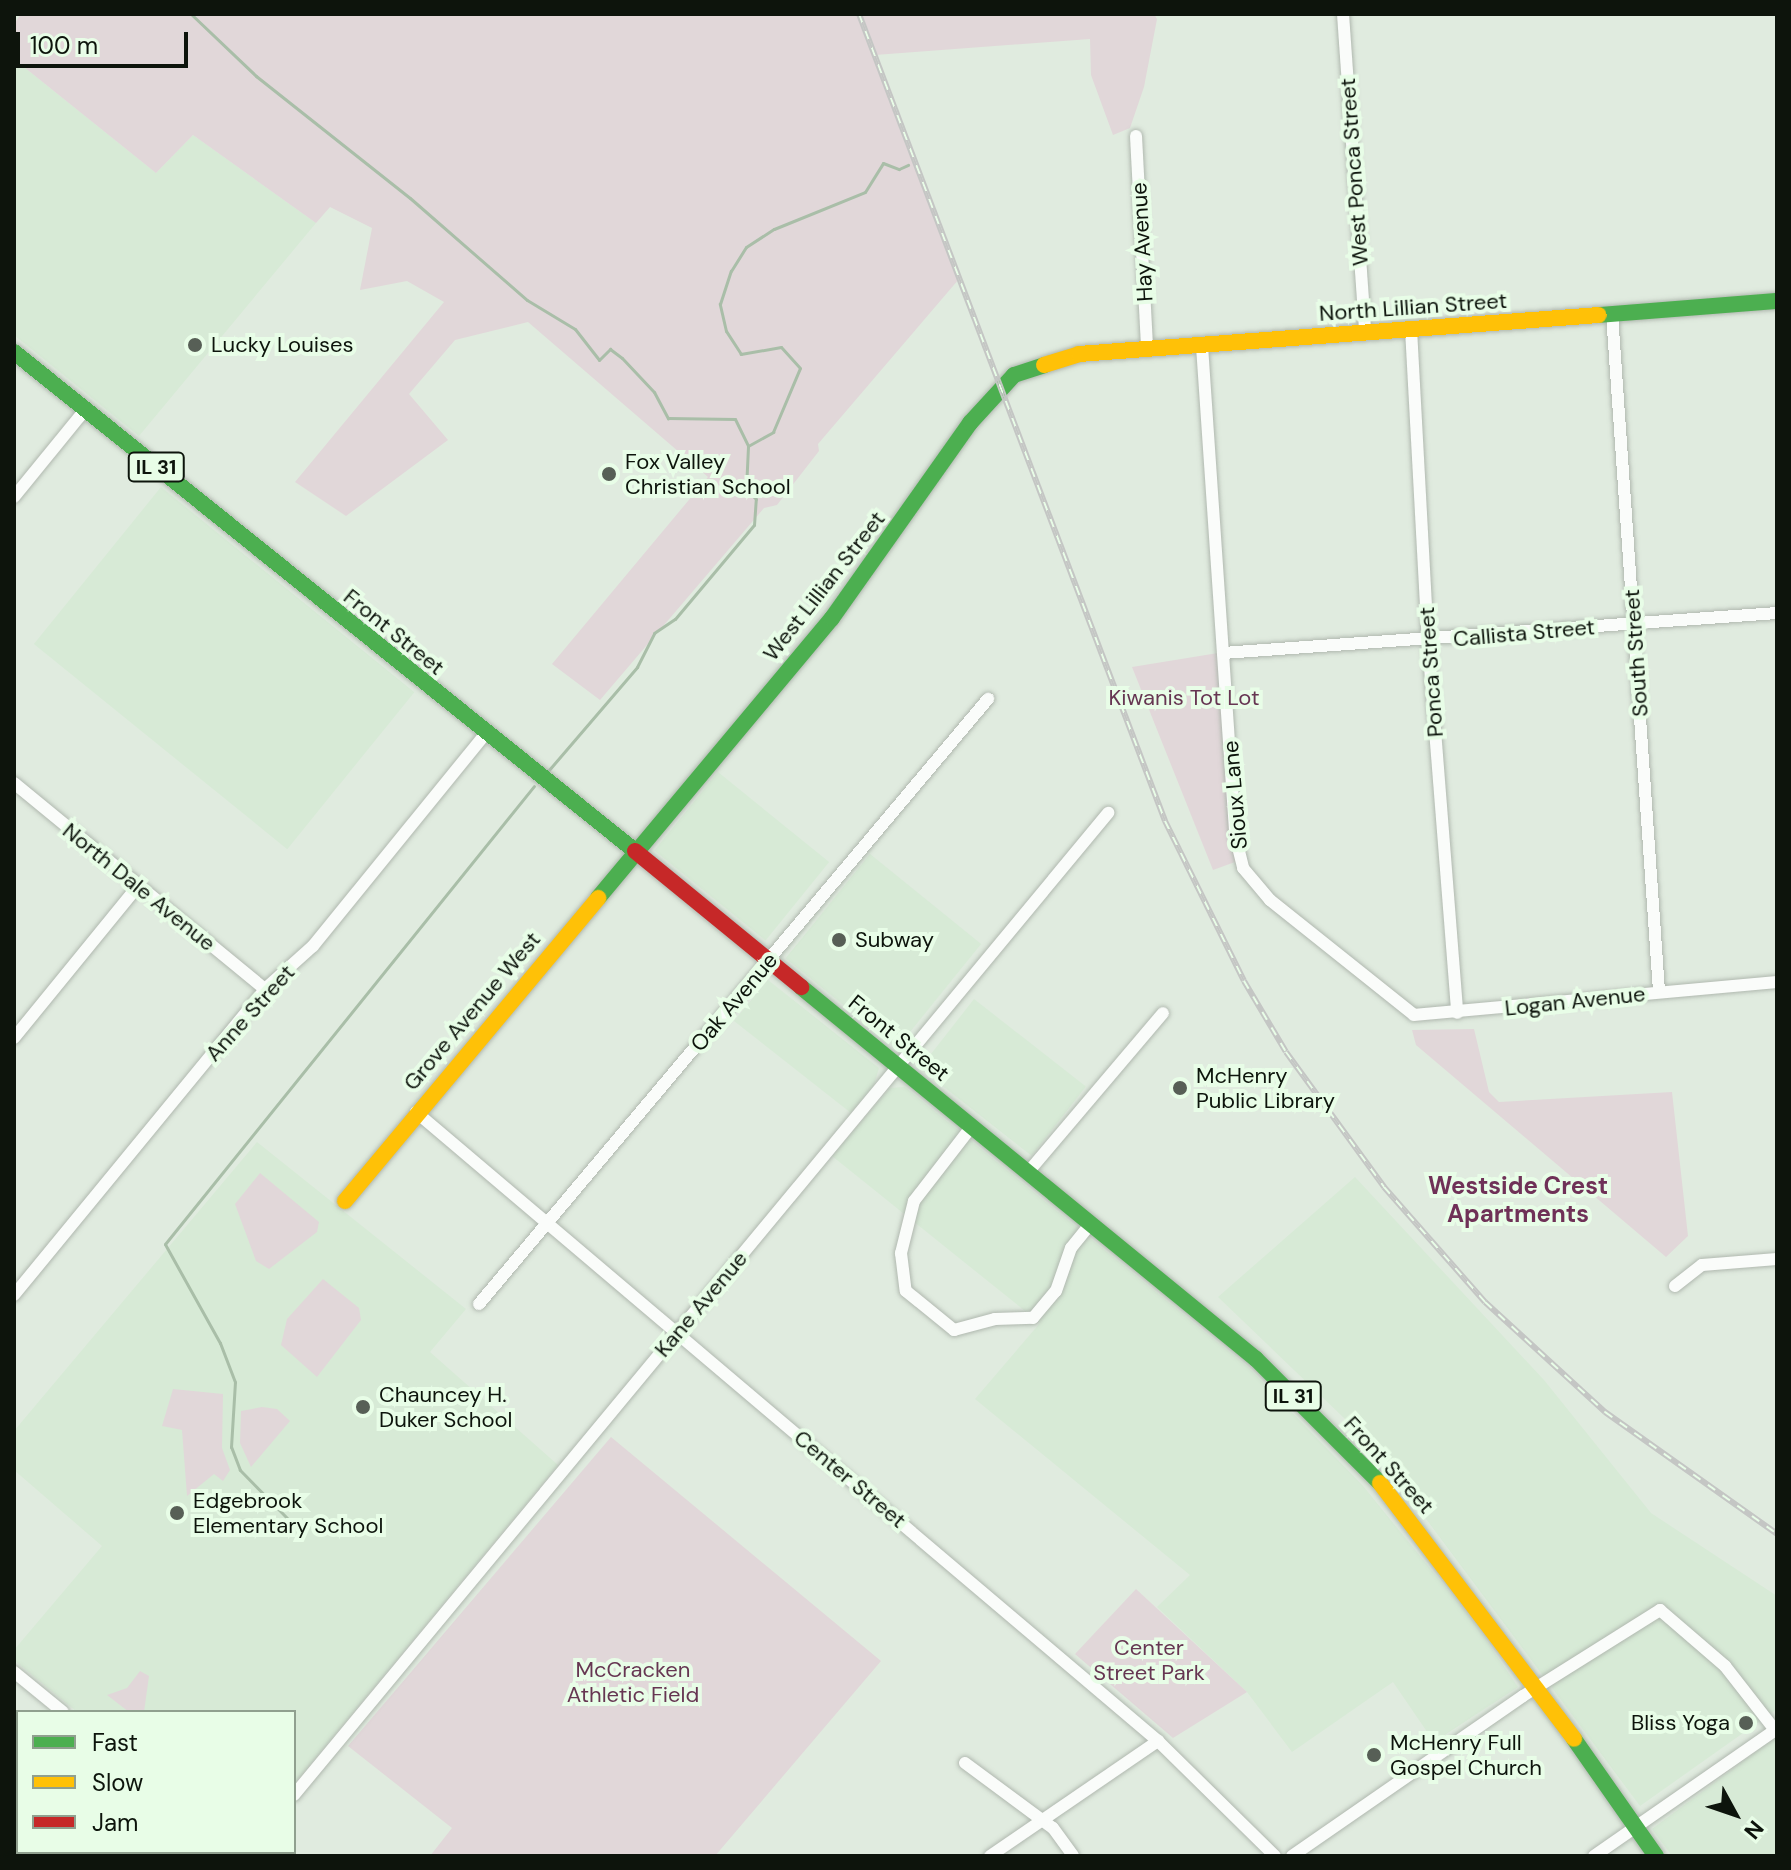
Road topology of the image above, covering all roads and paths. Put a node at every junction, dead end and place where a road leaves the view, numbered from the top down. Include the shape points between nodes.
1 (1343, 14) edge
2 (1136, 136) dead end
3 (1777, 301) edge
4 (1612, 314) junction
5 (1411, 329) junction
6 (1365, 331) junction
7 (1202, 346) junction
8 (1147, 349) junction
9 (14, 352) edge
10 (1053, 359) joint
11 (85, 410) junction
12 (14, 497) edge
13 (1777, 613) edge
14 (1635, 624) junction
15 (1428, 641) junction
16 (1223, 653) junction
17 (988, 699) dead end
18 (486, 733) junction
19 (14, 783) edge
20 (1108, 813) dead end
21 (635, 851) junction
22 (137, 887) junction
23 (769, 960) junction
24 (1777, 982) edge
25 (265, 989) junction
26 (1379, 992) joint
27 (1659, 992) junction
28 (1163, 1013) dead end
29 (1457, 1013) junction
30 (14, 1038) edge
31 (898, 1066) junction
32 (416, 1112) junction
33 (972, 1126) junction
34 (1029, 1171) junction
35 (345, 1201) dead end
36 (547, 1223) junction
37 (1091, 1223) junction
38 (1777, 1259) edge
39 (1675, 1286) dead end
40 (14, 1295) edge
41 (479, 1304) dead end
42 (678, 1332) junction
43 (14, 1672) edge
44 (1538, 1688) junction
45 (61, 1710) edge
46 (1776, 1730) edge
47 (1158, 1741) junction
48 (965, 1763) dead end
49 (296, 1793) edge
50 (1041, 1821) junction
51 (1637, 1827) junction
52 (990, 1856) edge
53 (1073, 1856) edge
54 (1275, 1856) edge
55 (1292, 1856) edge
56 (1594, 1856) edge
57 (1656, 1856) edge

1 - 6 street, West Ponca Street
2 - 8 street, Hay Avenue
3 - 4 main road, North Lillian Street
4 - 5 main road, North Lillian Street
4 - 14 street, South Street
5 - 6 main road, North Lillian Street
5 - 15 street, Ponca Street
6 - 7 main road, North Lillian Street
7 - 8 main road, North Lillian Street
7 - 16 street, Sioux Lane
8 - 10 main road, North Lillian Street
9 - 11 main road, Front Street / IL 31
10 - 21 main road, West Lillian Street via 999,387 832,618
11 - 12 street
11 - 18 main road, Front Street / IL 31
13 - 14 street, Callista Street
14 - 15 street, Callista Street
14 - 27 street, South Street
15 - 16 street, Callista Street
15 - 29 street, Ponca Street
16 - 26 street, Sioux Lane via 1236,839 1243,868 1270,900
17 - 23 street, Oak Avenue
18 - 21 main road, Front Street / IL 31
18 - 25 street, Anne Street via 313,946
19 - 22 street, North Dale Avenue
20 - 31 street, Kane Avenue
21 - 23 main road, Front Street / IL 31
21 - 32 main road, Grove Avenue West
22 - 25 street, North Dale Avenue
22 - 30 street
23 - 31 main road, Front Street / IL 31
23 - 36 street, Oak Avenue
24 - 27 street, Logan Avenue
25 - 40 street, Anne Street
26 - 29 street, Logan Avenue via 1414,1015
27 - 29 street, Logan Avenue
28 - 34 street
31 - 33 main road, Front Street / IL 31
31 - 42 street, Kane Avenue
32 - 35 main road, Grove Avenue West
32 - 36 street, Center Street
33 - 34 main road, Front Street / IL 31
33 - 37 street via 914,1201 901,1253 906,1291 954,1330 995,1319 1033,1318 1056,1291 1071,1248
34 - 37 main road, Front Street / IL 31
36 - 41 street, Oak Avenue
36 - 42 street, Center Street
37 - 44 main road, Front Street / IL 31 via 1256,1359 1385,1488
38 - 39 street via 1702,1265
42 - 47 street, Center Street
42 - 49 street, Kane Avenue
43 - 45 street
44 - 46 street via 1660,1610 1725,1666
44 - 51 main road, Front Street / IL 31
44 - 55 street
46 - 51 street
47 - 50 street
47 - 54 street, Center Street
48 - 50 street
50 - 52 street
50 - 53 street via 1053,1828
51 - 56 street
51 - 57 main road, Front Street / IL 31

